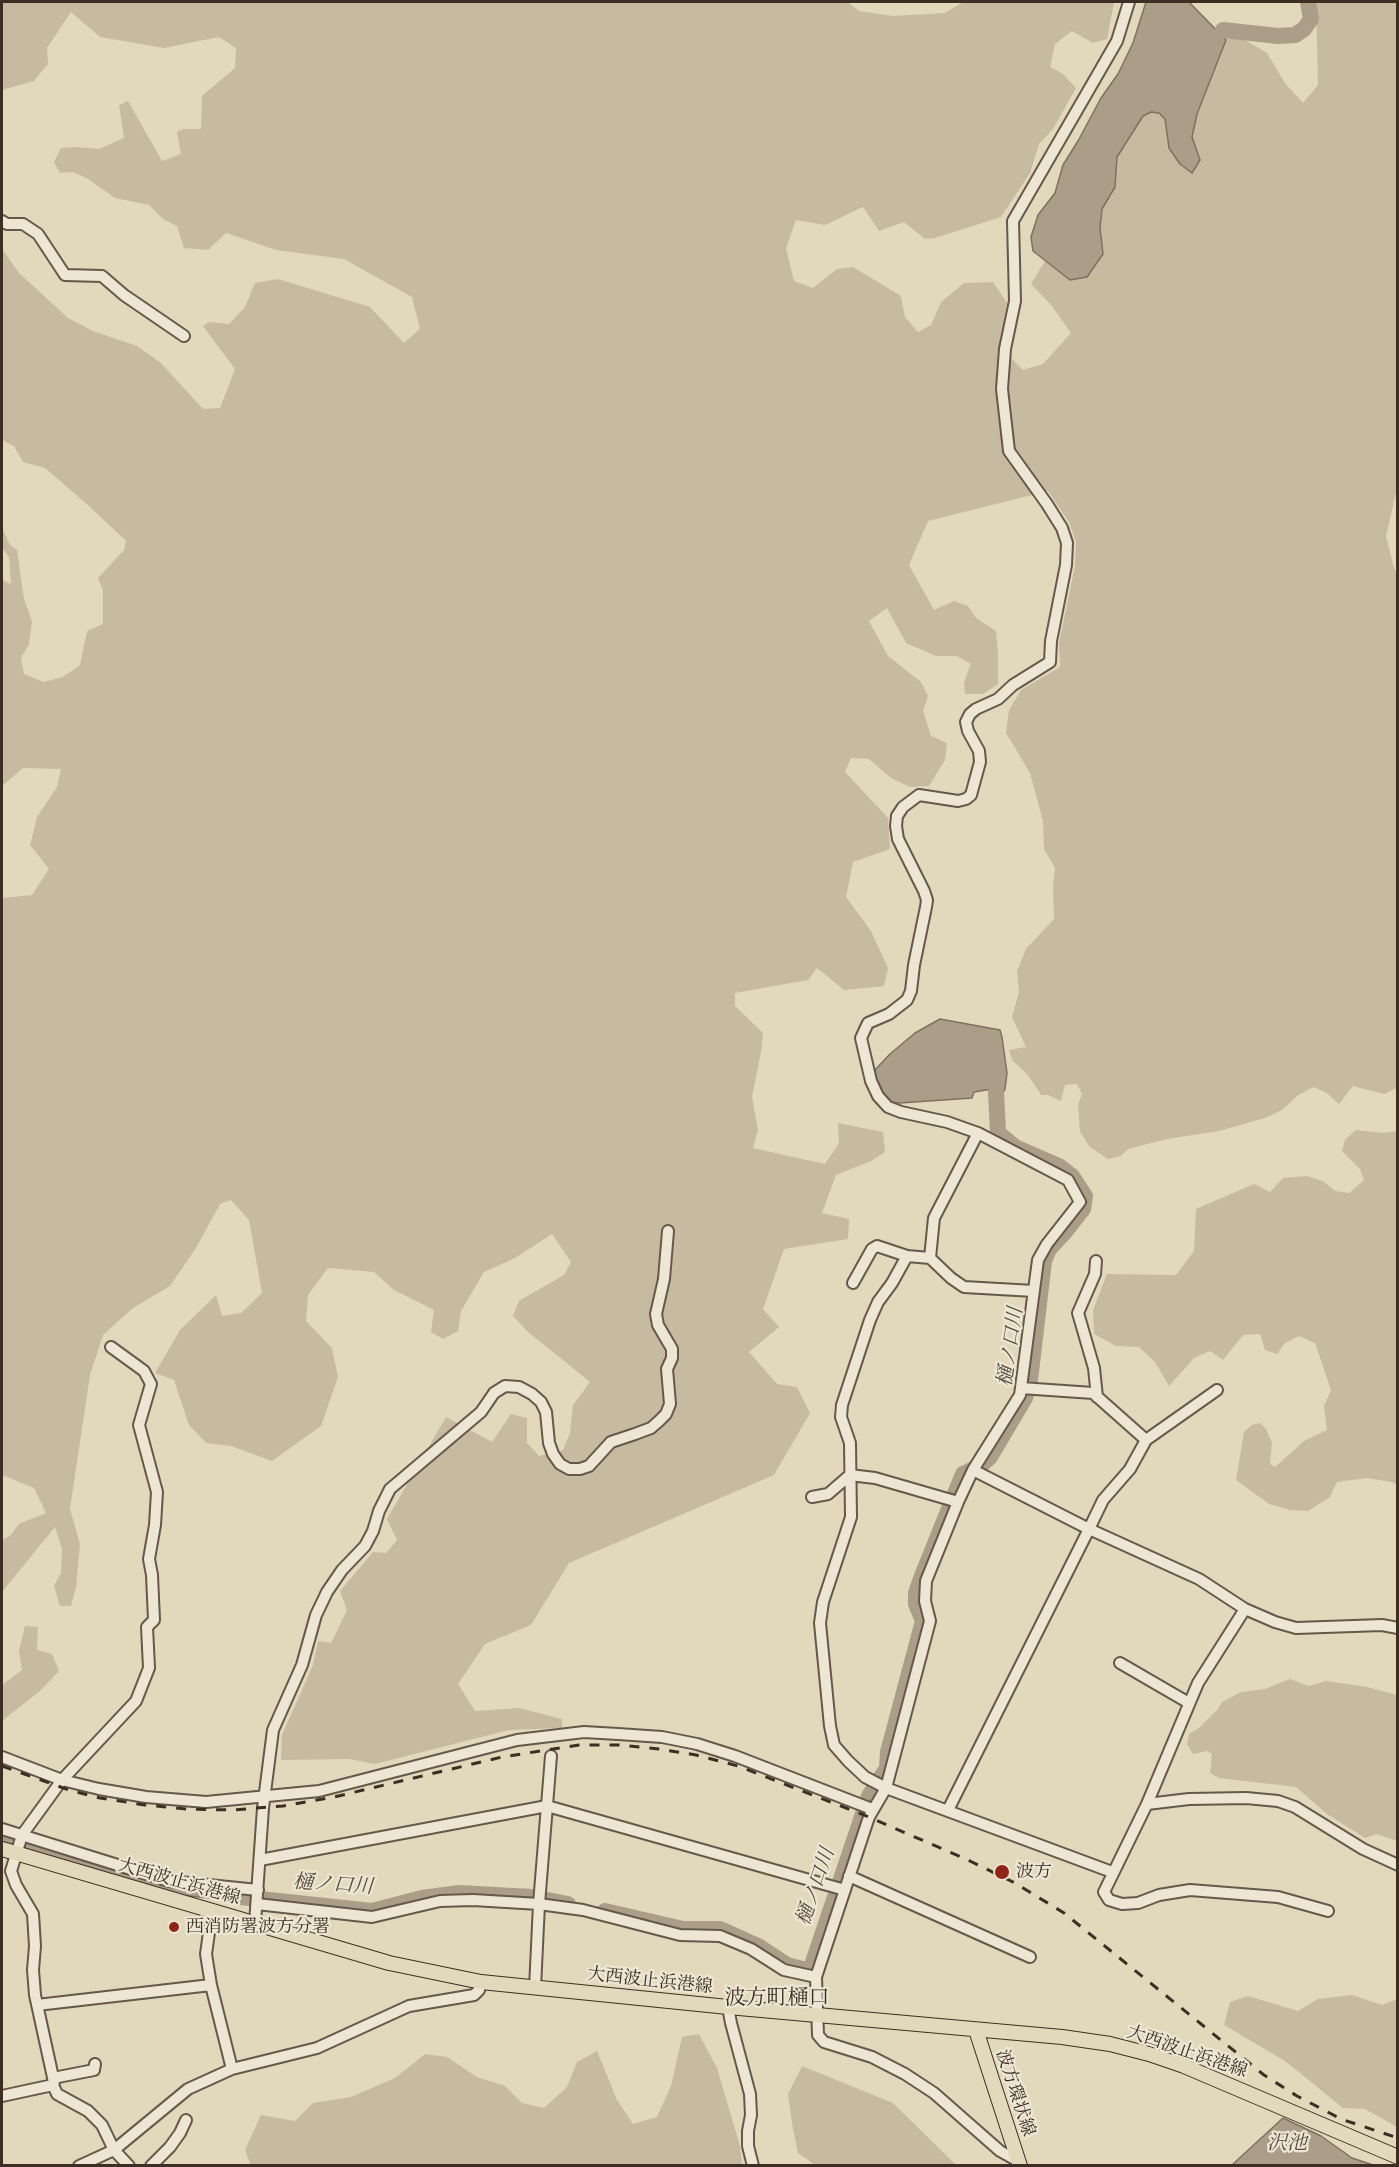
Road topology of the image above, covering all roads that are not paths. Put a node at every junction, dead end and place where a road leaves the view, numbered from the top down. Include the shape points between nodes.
1 (1129, 2) edge
2 (2, 221) edge
3 (184, 336) dead end
4 (978, 1133) junction
5 (668, 1231) dead end
6 (907, 1256) junction
7 (930, 1258) junction
8 (1096, 1261) dead end
9 (853, 1283) dead end
10 (1034, 1291) junction
11 (111, 1347) dead end
12 (1021, 1388) junction
13 (1217, 1390) dead end
14 (1097, 1397) junction
15 (1146, 1440) junction
16 (973, 1470) junction
17 (850, 1475) junction
18 (812, 1497) dead end
19 (957, 1502) junction
20 (1089, 1529) junction
21 (1245, 1609) junction
22 (1398, 1628) edge
23 (1120, 1663) dead end
24 (1189, 1703) junction
25 (551, 1756) dead end
26 (2, 1757) edge
27 (62, 1779) junction
28 (886, 1788) junction
29 (265, 1796) junction
30 (1147, 1804) junction
31 (547, 1806) junction
32 (872, 1809) junction
33 (948, 1810) junction
34 (2, 1829) edge
35 (22, 1835) junction
36 (8, 1851) edge
37 (260, 1860) junction
38 (1398, 1865) edge
39 (1112, 1872) junction
40 (849, 1876) junction
41 (258, 1890) junction
42 (845, 1890) junction
43 (257, 1904) junction
44 (539, 1904) junction
45 (212, 1911) junction
46 (1328, 1911) dead end
47 (255, 1923) junction
48 (1030, 1957) dead end
49 (816, 1977) junction
50 (481, 1982) junction
51 (211, 1985) junction
52 (535, 1988) junction
53 (37, 2005) junction
54 (729, 2007) junction
55 (819, 2014) junction
56 (976, 2030) junction
57 (95, 2064) dead end
58 (232, 2069) junction
59 (53, 2081) junction
60 (2, 2096) edge
61 (186, 2120) dead end
62 (114, 2150) junction
63 (1398, 2157) edge
64 (1019, 2164) edge
65 (79, 2166) edge
66 (129, 2166) edge
67 (151, 2166) edge
68 (753, 2166) edge

1 - 4 street via 1118,41 1013,221 1015,301 1002,389 1010,451 1062,528 1067,543 1050,662 970,714 966,722 980,762 971,795 958,801 919,795 897,816 898,839 924,891 926,907 908,1000 868,1023 861,1038 871,1081 888,1107
2 - 3 street via 23,224 38,234 65,275 102,276
4 - 7 street via 934,1218
4 - 10 street via 1068,1180 1080,1202 1038,1260
5 - 29 street via 656,1314 672,1349 667,1369 670,1404 666,1414 651,1428 611,1442 589,1466 569,1469 553,1454 541,1402 519,1387 505,1386 494,1393 481,1412 390,1489 374,1531 342,1570 316,1615 302,1665 273,1730
6 - 7 street
6 - 9 street via 877,1246
6 - 17 street via 870,1320 842,1405 841,1417 850,1443
7 - 10 street via 964,1287
8 - 14 street via 1095,1274 1078,1313 1094,1368
10 - 12 street
11 - 27 street via 144,1371 151,1384 139,1425 157,1492 149,1559 154,1620 147,1627 148,1668 136,1701
12 - 14 street via 1093,1393
12 - 16 street
13 - 15 street
14 - 15 street
15 - 20 street via 1130,1469 1103,1500
16 - 19 street
16 - 20 street
17 - 18 street via 828,1494
17 - 19 street via 875,1478
17 - 28 street via 851,1517 823,1602 820,1623 830,1725 834,1745 848,1761 865,1777
19 - 28 street via 926,1581 930,1621
20 - 21 street via 1199,1579
20 - 33 street
21 - 22 street via 1296,1628
21 - 24 street
23 - 24 street
24 - 30 street
25 - 31 street
26 - 27 street
27 - 29 street via 146,1797 206,1802
27 - 35 street
28 - 32 street
28 - 33 street
29 - 32 street via 319,1791 518,1740 584,1732 662,1737 697,1744
29 - 37 street
30 - 38 street via 1189,1799 1278,1801
30 - 39 street
31 - 37 street
31 - 42 street
31 - 44 street
32 - 40 street
33 - 39 street
34 - 35 street
35 - 36 street
35 - 41 street via 170,1881
36 - 45 main road, 大西波止浜港線
36 - 53 street via 11,1871 33,1914
37 - 41 street
39 - 46 street via 1104,1892 1109,1900 1122,1904 1138,1904 1159,1895 1190,1890 1278,1896
40 - 42 street
40 - 48 street
41 - 43 street
42 - 49 street
43 - 44 street via 372,1917 440,1901
43 - 47 street
44 - 49 street via 583,1910 680,1935 720,1936 751,1949 784,1970
44 - 52 street
45 - 47 main road, 大西波止浜港線
45 - 51 street via 206,1954
47 - 50 main road, 大西波止浜港線 via 389,1963
49 - 55 street
50 - 52 main road, 大西波止浜港線
50 - 58 street via 474,1995 409,2006 317,2048
51 - 53 street
51 - 58 street
52 - 54 main road, 大西波止浜港線
53 - 59 street
54 - 55 main road, 大西波止浜港線
54 - 68 street via 750,2094 748,2146
55 - 56 main road, 大西波止浜港線
55 - 64 street via 818,2035 824,2042 872,2057 906,2074
56 - 63 main road, 大西波止浜港線 via 1062,2037 1149,2054 1221,2080
56 - 64 main road, 波方環状線
57 - 59 street via 94,2070
58 - 62 street via 188,2089
59 - 60 street
59 - 62 street via 57,2094 88,2111 102,2125
61 - 67 street via 170,2147
62 - 65 street
62 - 66 street

